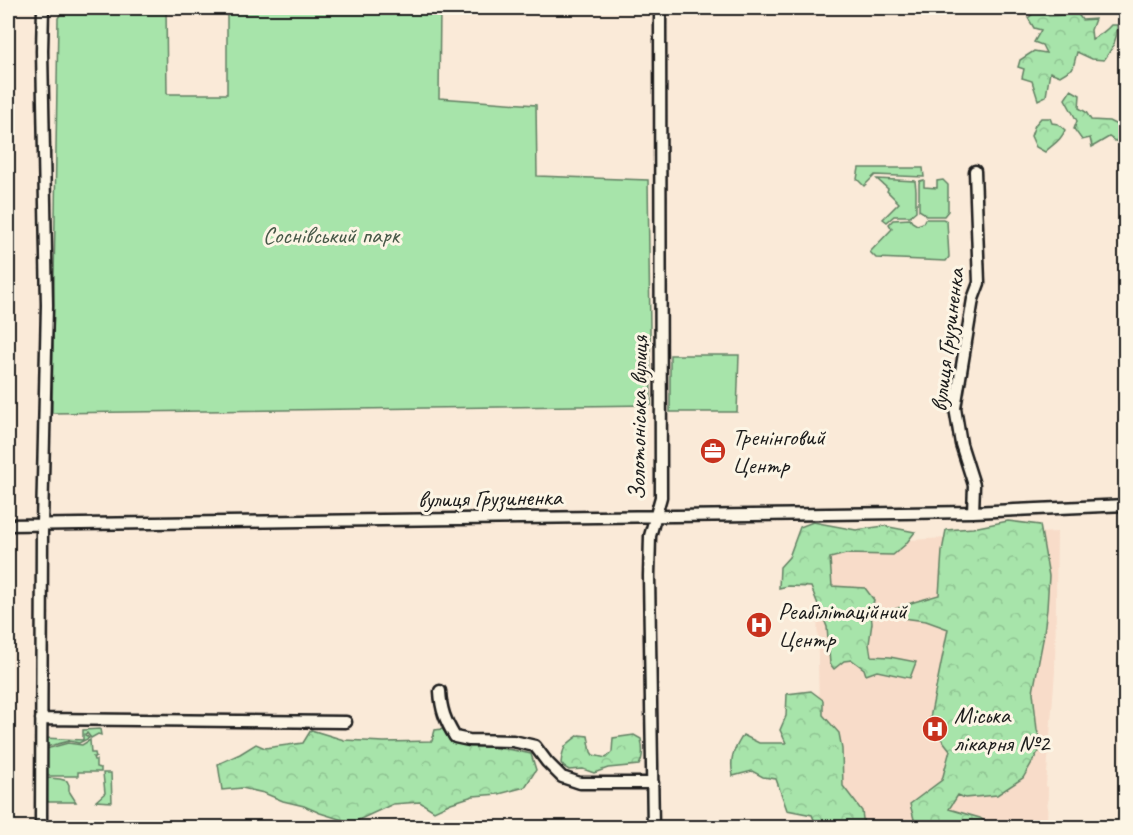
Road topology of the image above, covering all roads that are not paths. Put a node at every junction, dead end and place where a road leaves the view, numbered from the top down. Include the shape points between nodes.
1 (43, 8) edge
2 (660, 8) edge
3 (975, 171) dead end
4 (1125, 505) edge
5 (974, 512) junction
6 (656, 517) junction
7 (8, 525) edge
8 (42, 525) junction
9 (440, 691) dead end
10 (41, 719) junction
11 (346, 722) dead end
12 (652, 783) junction
13 (41, 828) edge
14 (653, 828) edge

1 - 8 street via 47,304
2 - 6 street, Золотоніська вулиця via 661,497
3 - 5 street, вулиця Грузиненка via 979,284 973,299 955,408 974,485
4 - 5 street, вулиця Грузиненка
5 - 6 street, вулиця Грузиненка
6 - 8 street, вулиця Грузиненка
6 - 12 street, Золотоніська вулиця via 650,536 648,576
7 - 8 street, вулиця Грузиненка
8 - 10 street
9 - 12 street via 445,719 456,736 536,746 562,777 580,783
10 - 11 street
10 - 13 street
12 - 14 street, Золотоніська вулиця

